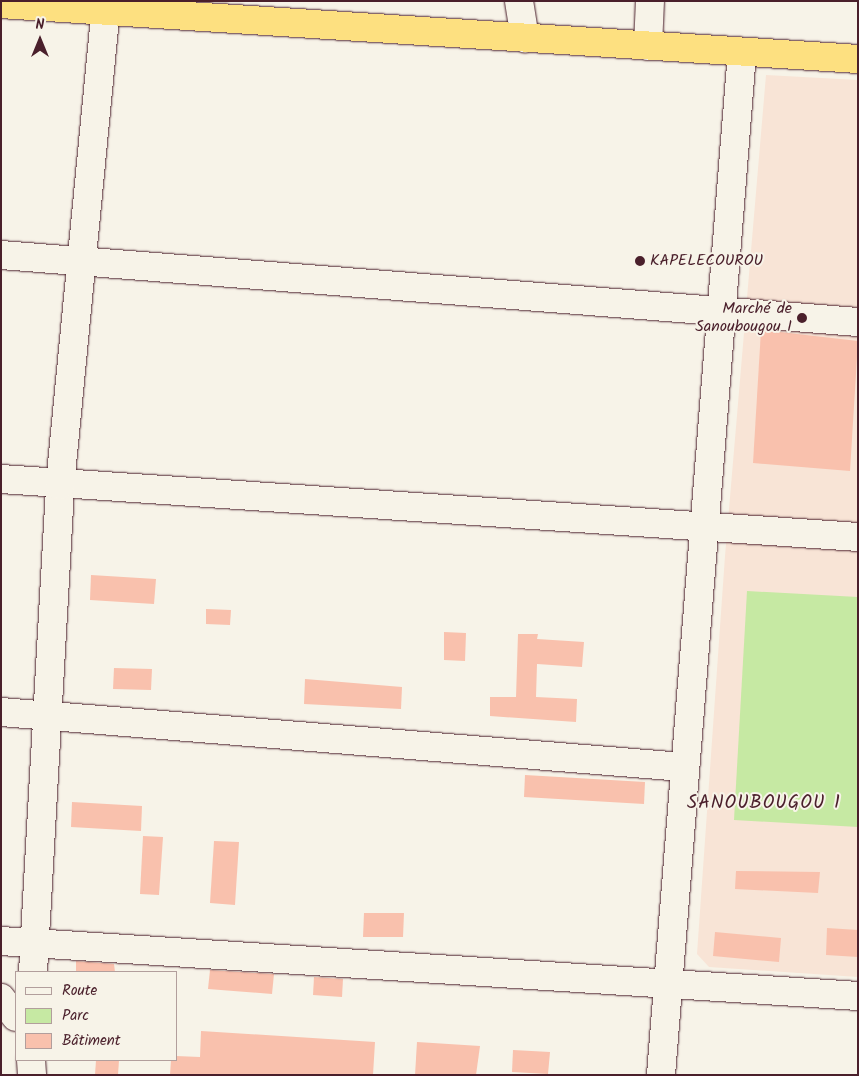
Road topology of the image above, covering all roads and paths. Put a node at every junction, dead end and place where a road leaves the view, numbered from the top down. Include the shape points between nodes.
1 (519, 1) edge
2 (650, 1) edge
3 (1, 4) edge
4 (107, 6) edge
5 (525, 39) junction
6 (648, 46) junction
7 (742, 52) junction
8 (858, 58) edge
9 (1, 255) edge
10 (83, 262) junction
11 (724, 312) junction
12 (858, 322) edge
13 (1, 480) edge
14 (60, 484) junction
15 (703, 528) junction
16 (858, 538) edge
17 (1, 712) edge
18 (44, 715) junction
19 (683, 767) junction
20 (34, 940) junction
21 (1, 941) edge
22 (33, 971) edge
23 (669, 983) junction
24 (858, 996) edge
25 (1, 998) edge
26 (15, 1016) edge
27 (31, 1061) edge
28 (32, 1075) edge
29 (661, 1075) edge

1 - 5 street
2 - 6 street
3 - 4 highway
4 - 5 highway
4 - 10 street
5 - 6 highway
6 - 7 highway
7 - 8 highway
7 - 11 street
9 - 10 street
10 - 11 street
10 - 14 street
11 - 12 street
11 - 15 street
13 - 14 street
14 - 15 street
14 - 18 street
15 - 16 street
15 - 19 street
17 - 18 street
18 - 19 street
18 - 20 street
19 - 23 street
20 - 21 street
20 - 22 street
20 - 23 street
23 - 24 street
23 - 29 street
25 - 26 street
27 - 28 street

